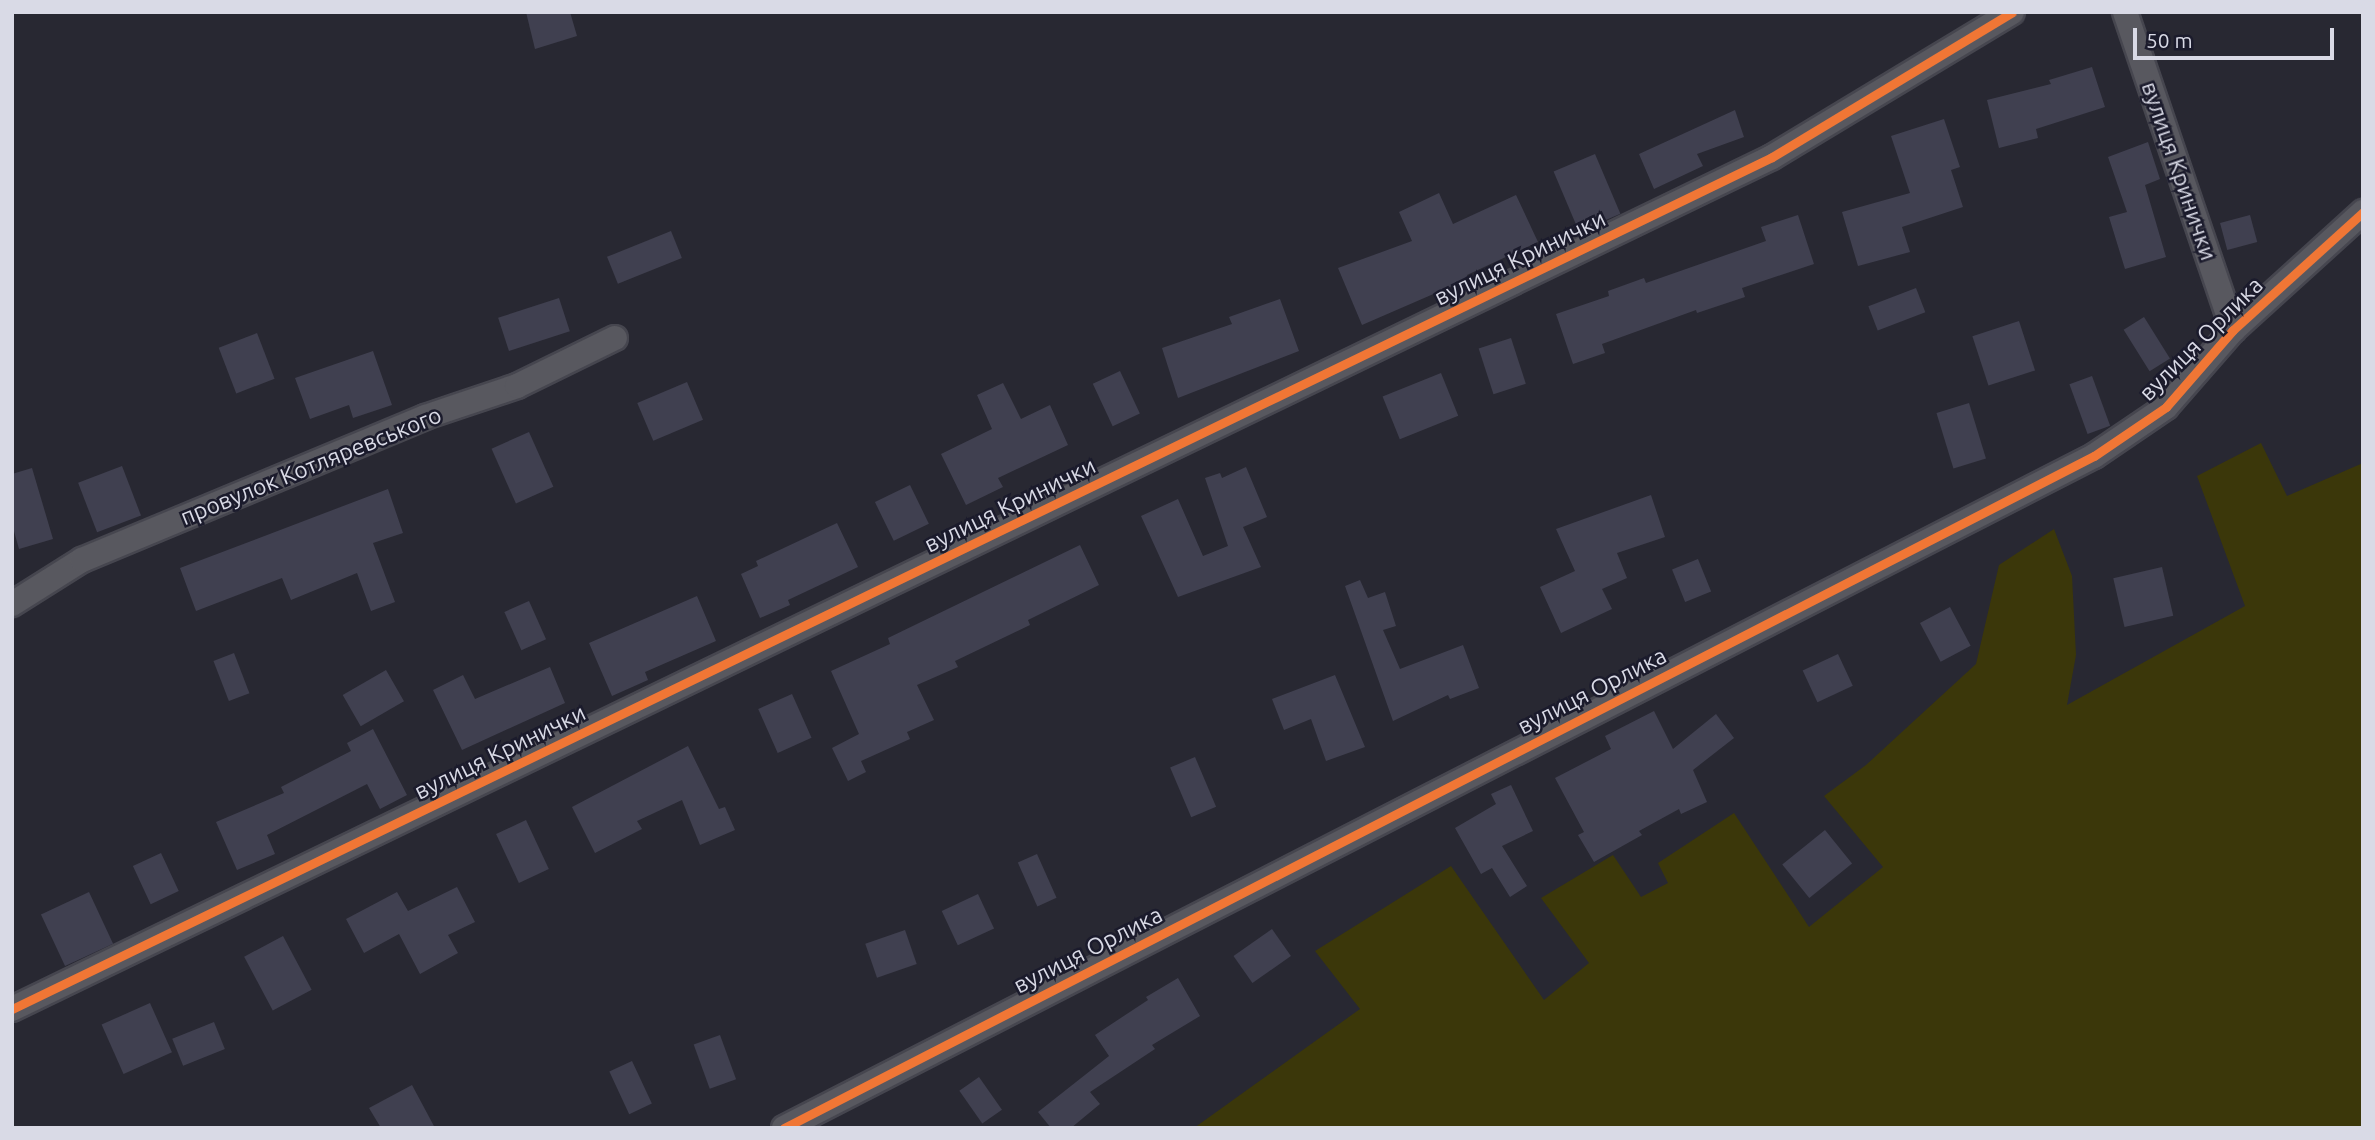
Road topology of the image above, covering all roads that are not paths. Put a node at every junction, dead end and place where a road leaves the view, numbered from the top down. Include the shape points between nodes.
1 (2012, 12) edge
2 (2125, 12) edge
3 (2363, 212) edge
4 (2233, 330) junction
5 (615, 338) dead end
6 (12, 604) edge
7 (12, 1009) edge
8 (784, 1128) edge

1 - 7 street, вулиця Кринички via 1772,157
2 - 4 street, вулиця Кринички
3 - 4 street, вулиця Орлика
4 - 8 street, вулиця Орлика via 2166,407 2094,456
5 - 6 street, провулок Котляревського via 517,386 425,417 82,560

